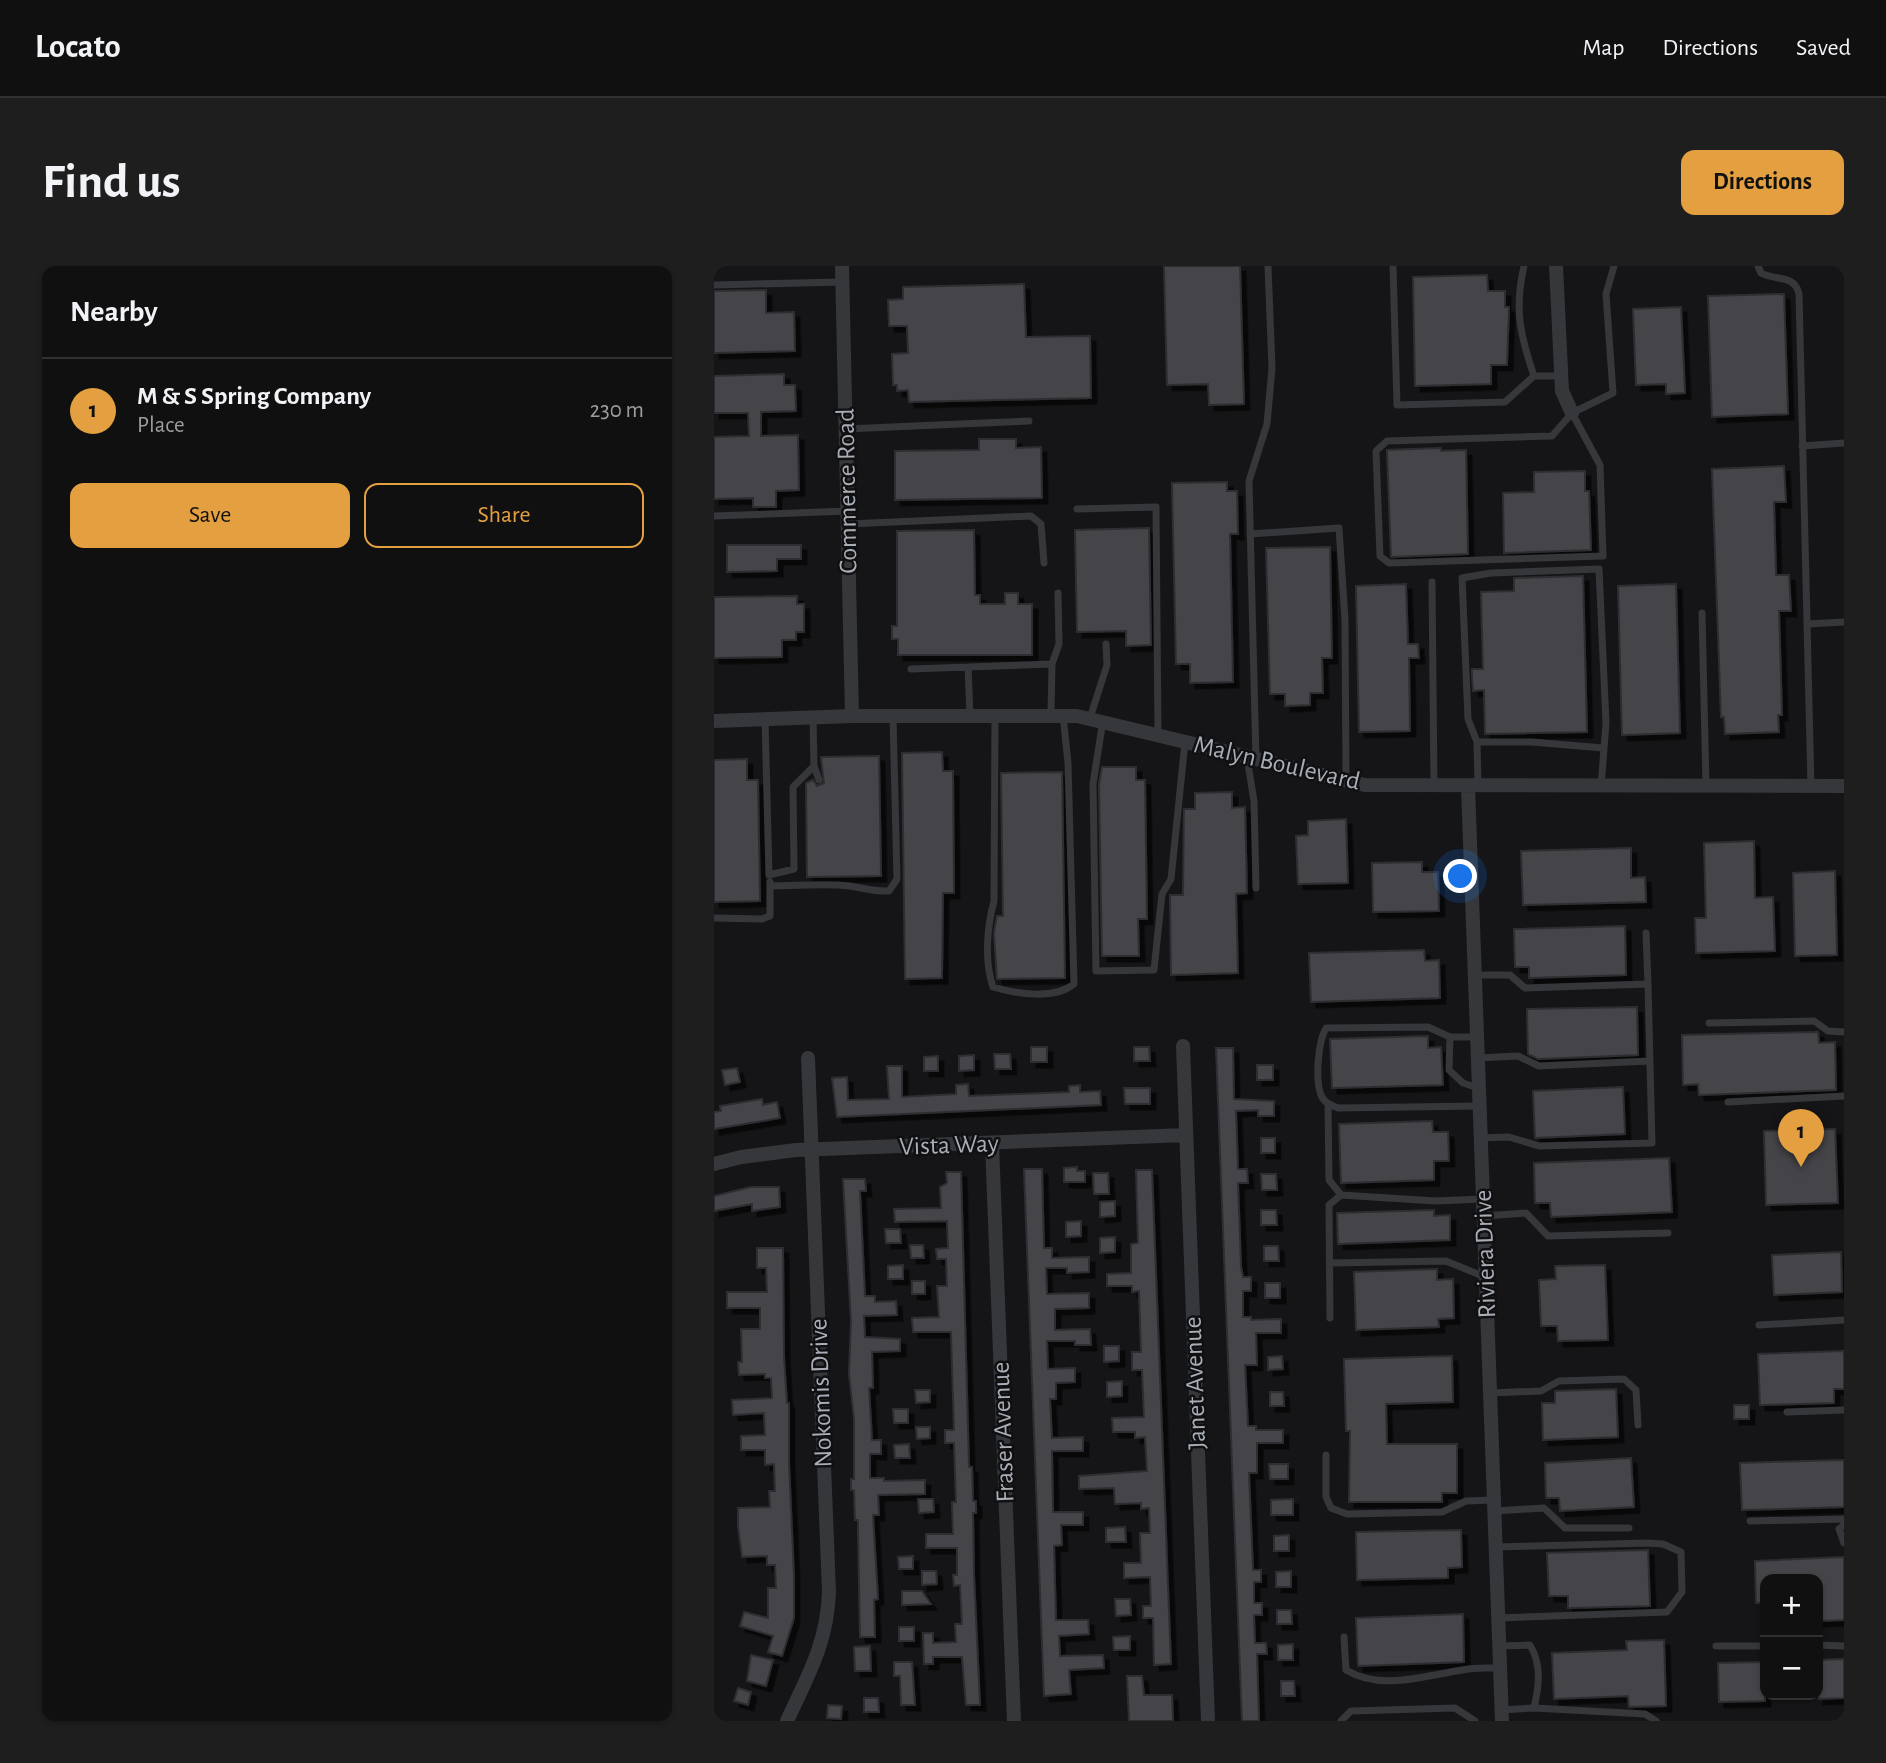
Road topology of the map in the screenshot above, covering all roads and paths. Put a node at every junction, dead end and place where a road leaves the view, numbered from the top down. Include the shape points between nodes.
1 (842, 266) edge
2 (1268, 266) edge
3 (1393, 266) edge
4 (1524, 266) edge
5 (1556, 266) edge
6 (1614, 266) edge
7 (1758, 266) edge
8 (842, 282) junction
9 (714, 285) edge
10 (1534, 376) junction
11 (1561, 376) junction
12 (1572, 413) junction
13 (1029, 421) dead end
14 (846, 429) junction
15 (1844, 443) edge
16 (1802, 446) junction
17 (1077, 509) dead end
18 (714, 516) edge
19 (848, 517) junction
20 (1250, 534) junction
21 (1044, 563) dead end
22 (1432, 582) dead end
23 (1058, 593) dead end
24 (1702, 613) dead end
25 (1844, 622) edge
26 (1807, 624) junction
27 (1106, 644) dead end
28 (1052, 664) junction
29 (968, 667) junction
30 (911, 669) dead end
31 (970, 715) junction
32 (995, 715) junction
33 (1057, 715) junction
34 (852, 716) junction
35 (893, 716) junction
36 (813, 717) junction
37 (765, 719) junction
38 (1097, 719) junction
39 (714, 721) edge
40 (1158, 734) junction
41 (1185, 741) junction
42 (1477, 742) junction
43 (1604, 748) junction
44 (1251, 759) junction
45 (814, 766) junction
46 (819, 780) dead end
47 (1346, 782) junction
48 (1706, 786) junction
49 (1811, 786) junction
50 (1844, 786) edge
51 (1434, 787) junction
52 (1473, 787) junction
53 (1601, 787) junction
54 (769, 875) junction
55 (770, 886) junction
56 (1256, 888) dead end
57 (714, 918) edge
58 (1646, 933) dead end
59 (1474, 975) junction
60 (1648, 984) junction
61 (1709, 1023) dead end
62 (1844, 1032) edge
63 (1450, 1037) junction
64 (1477, 1037) junction
65 (1183, 1046) dead end
66 (808, 1058) dead end
67 (1478, 1058) junction
68 (1650, 1061) junction
69 (1479, 1088) junction
70 (1844, 1096) edge
71 (1728, 1102) dead end
72 (1328, 1104) junction
73 (1479, 1106) junction
74 (1186, 1135) junction
75 (1480, 1138) junction
76 (992, 1143) junction
77 (812, 1150) junction
78 (714, 1164) edge
79 (1341, 1195) junction
80 (1483, 1199) junction
81 (1483, 1216) junction
82 (1668, 1233) dead end
83 (1330, 1263) junction
84 (1485, 1277) junction
85 (1330, 1318) dead end
86 (1844, 1320) edge
87 (1759, 1325) dead end
88 (1490, 1393) junction
89 (1844, 1410) edge
90 (1787, 1412) dead end
91 (1638, 1425) dead end
92 (1326, 1455) dead end
93 (1494, 1505) junction
94 (1844, 1519) edge
95 (1750, 1521) dead end
96 (1844, 1525) edge
97 (1629, 1528) dead end
98 (1844, 1543) edge
99 (1495, 1547) junction
100 (1498, 1618) junction
101 (1344, 1637) dead end
102 (1823, 1645) edge
103 (1499, 1646) junction
104 (1716, 1646) dead end
105 (1760, 1646) edge
106 (1844, 1646) edge
107 (1500, 1668) junction
108 (1534, 1708) junction
109 (1502, 1715) edge
110 (788, 1721) edge
111 (1014, 1721) edge
112 (1208, 1721) edge
113 (1341, 1721) edge
114 (1475, 1721) edge
115 (1656, 1721) edge

1 - 8 street, Commerce Road
2 - 20 lane via 1272,368 1268,424 1249,481
3 - 10 lane via 1396,405 1505,402
4 - 10 lane via 1518,290 1518,329
5 - 11 street
6 - 12 lane via 1606,294 1613,393
7 - 16 lane via 1768,277 1790,280 1797,286
8 - 9 lane
8 - 14 street, Commerce Road
10 - 11 lane
11 - 12 street
12 - 12 lane via 1552,436 1387,441 1376,451 1380,556 1389,563 1602,556 1600,465
13 - 14 lane
14 - 19 street, Commerce Road
15 - 16 lane
16 - 26 lane
17 - 40 lane via 1156,507
18 - 19 lane
19 - 21 lane via 1031,516 1041,524
19 - 34 street, Commerce Road
20 - 44 lane
20 - 47 lane via 1339,528
22 - 51 lane
23 - 28 lane via 1059,645
24 - 48 lane
25 - 26 lane
26 - 49 lane
27 - 38 lane
28 - 29 lane
28 - 33 lane
29 - 30 lane
29 - 31 lane
31 - 32 street, Malyn Boulevard
31 - 35 street, Malyn Boulevard
32 - 33 street, Malyn Boulevard
32 - 33 lane via 994,901 988,973 993,987 1014,993 1064,992 1074,984 1068,763
33 - 38 street, Malyn Boulevard
34 - 35 street, Malyn Boulevard
34 - 36 street, Malyn Boulevard
35 - 55 lane via 897,879 889,891 871,892 827,882
36 - 37 street, Malyn Boulevard
36 - 45 lane
37 - 39 street, Malyn Boulevard
37 - 54 lane
38 - 40 street, Malyn Boulevard
38 - 41 lane via 1093,784 1096,971 1154,970 1162,894 1171,879
40 - 41 street, Malyn Boulevard
41 - 44 street, Malyn Boulevard
42 - 43 lane
42 - 43 lane via 1468,719 1462,578 1599,569
42 - 52 lane
43 - 53 lane
44 - 47 street, Malyn Boulevard
44 - 56 lane
45 - 46 lane
45 - 54 lane via 793,787 794,869
47 - 51 street, Malyn Boulevard
48 - 49 street, Malyn Boulevard
48 - 53 street, Malyn Boulevard
49 - 50 street, Malyn Boulevard
51 - 52 street, Malyn Boulevard
52 - 53 street, Malyn Boulevard
52 - 59 street, Riviera Drive
54 - 55 lane
55 - 57 lane via 770,916
58 - 60 lane
59 - 60 lane via 1510,975 1525,988
59 - 64 street, Riviera Drive
60 - 68 lane
61 - 62 lane via 1814,1021 1828,1031
63 - 64 lane
63 - 69 lane via 1449,1070 1463,1083
63 - 72 lane via 1427,1027 1326,1028 1319,1042 1321,1094
64 - 67 street, Riviera Drive
65 - 74 street, Janet Avenue
66 - 77 street, Nokomis Drive
67 - 68 lane via 1518,1056 1539,1066
67 - 69 street, Riviera Drive
68 - 75 lane via 1652,1143 1539,1146 1509,1137
69 - 73 street, Riviera Drive
70 - 71 lane
72 - 73 lane via 1338,1108
72 - 79 lane via 1329,1180
73 - 75 street, Riviera Drive
74 - 76 street, Vista Way
74 - 112 street, Janet Avenue
75 - 80 street, Riviera Drive
76 - 77 street, Vista Way
76 - 111 street, Fraser Avenue
77 - 78 street, Vista Way
77 - 110 street, Nokomis Drive via 828,1608 817,1661
79 - 80 lane
79 - 83 lane via 1329,1205
80 - 81 street, Riviera Drive
81 - 82 lane via 1527,1213 1548,1236
81 - 84 street, Riviera Drive
83 - 84 lane via 1446,1261
83 - 85 lane
84 - 88 street, Riviera Drive
86 - 87 lane
88 - 91 lane via 1541,1391 1559,1381 1624,1379 1636,1390
88 - 93 street, Riviera Drive
89 - 90 lane
92 - 93 lane via 1326,1497 1331,1508 1347,1514 1442,1512 1466,1501
93 - 97 lane via 1544,1508 1565,1528
93 - 99 street, Riviera Drive
94 - 95 lane
96 - 98 lane via 1839,1529
99 - 100 street, Riviera Drive
99 - 100 lane via 1663,1544 1681,1552 1682,1592 1667,1612
100 - 103 street, Riviera Drive
101 - 107 lane via 1346,1670 1363,1680 1425,1679 1463,1669
102 - 106 lane
103 - 107 street, Riviera Drive
103 - 108 lane via 1530,1645 1536,1655 1539,1685
104 - 105 lane
107 - 109 street, Riviera Drive
108 - 109 lane
108 - 115 lane via 1645,1714
113 - 114 lane via 1350,1711 1455,1708

